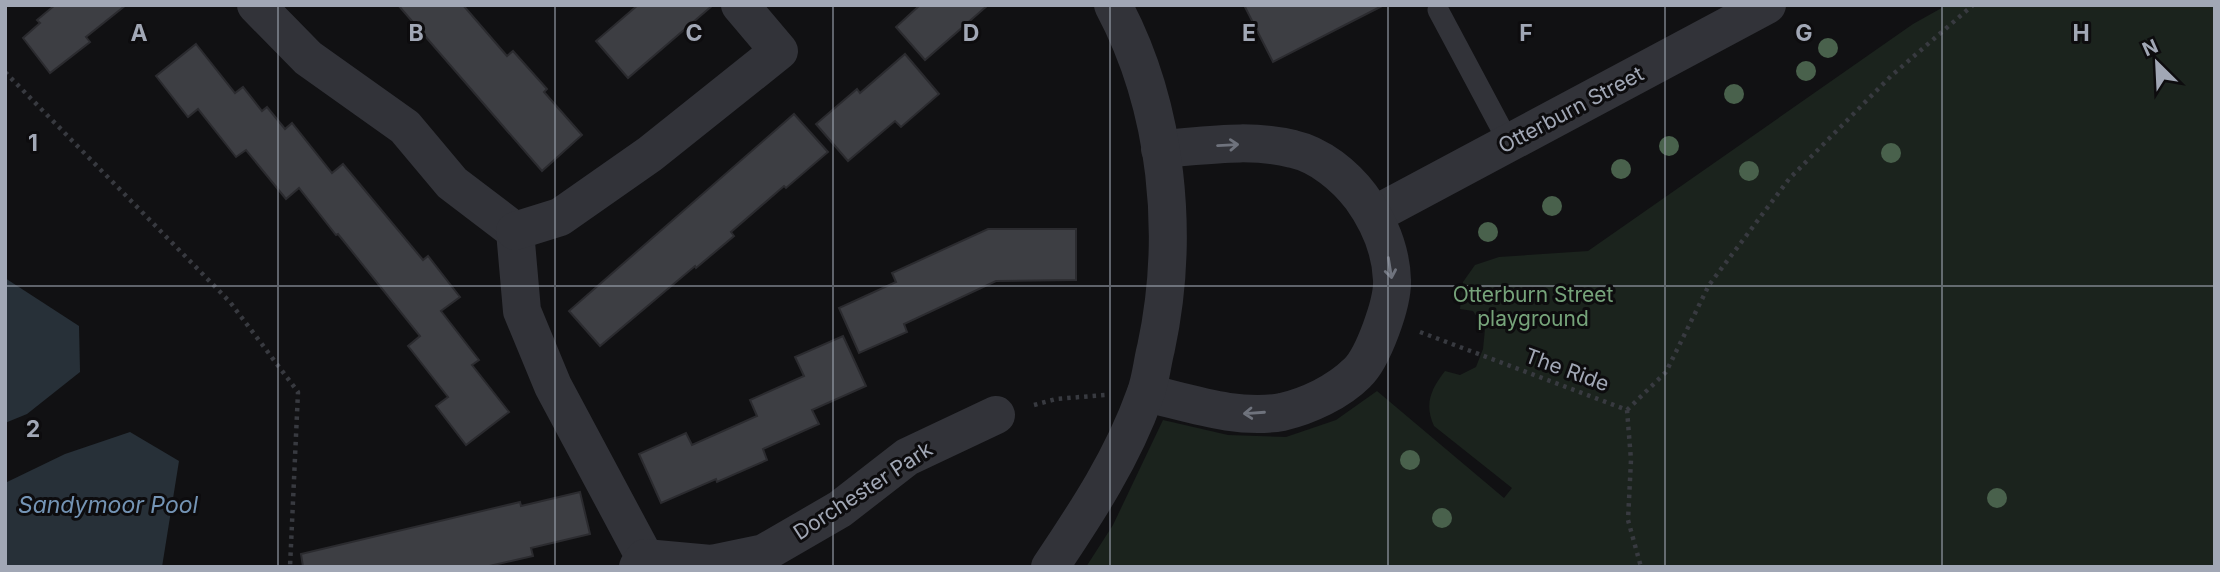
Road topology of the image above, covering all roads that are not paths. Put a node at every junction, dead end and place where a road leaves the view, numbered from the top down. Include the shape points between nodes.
1 (256, 5) edge
2 (740, 5) edge
3 (1114, 5) edge
4 (1768, 5) edge
5 (1438, 10) dead end
6 (1509, 144) junction
7 (1160, 149) junction
8 (1374, 215) junction
9 (515, 231) junction
10 (1146, 393) junction
11 (996, 415) road end
12 (642, 563) edge
13 (1050, 567) edge

1 - 9 street via 308,58 405,127 452,183
2 - 9 street via 779,51 650,154 560,217
3 - 7 street via 1146,85
4 - 6 street, Otterburn Street
5 - 6 lane
6 - 8 street, Otterburn Street
7 -> 8 street via 1249,144 1294,149 1323,162 1348,181
7 - 10 street via 1167,248 1163,316
8 -> 10 street via 1387,246 1393,282 1386,321 1359,372 1320,399 1282,411 1242,414
9 - 12 street, Dorchester Park via 522,311 553,386
10 - 13 street via 1116,460
11 - 12 street, Dorchester Park via 907,457 840,509 764,553 711,564

